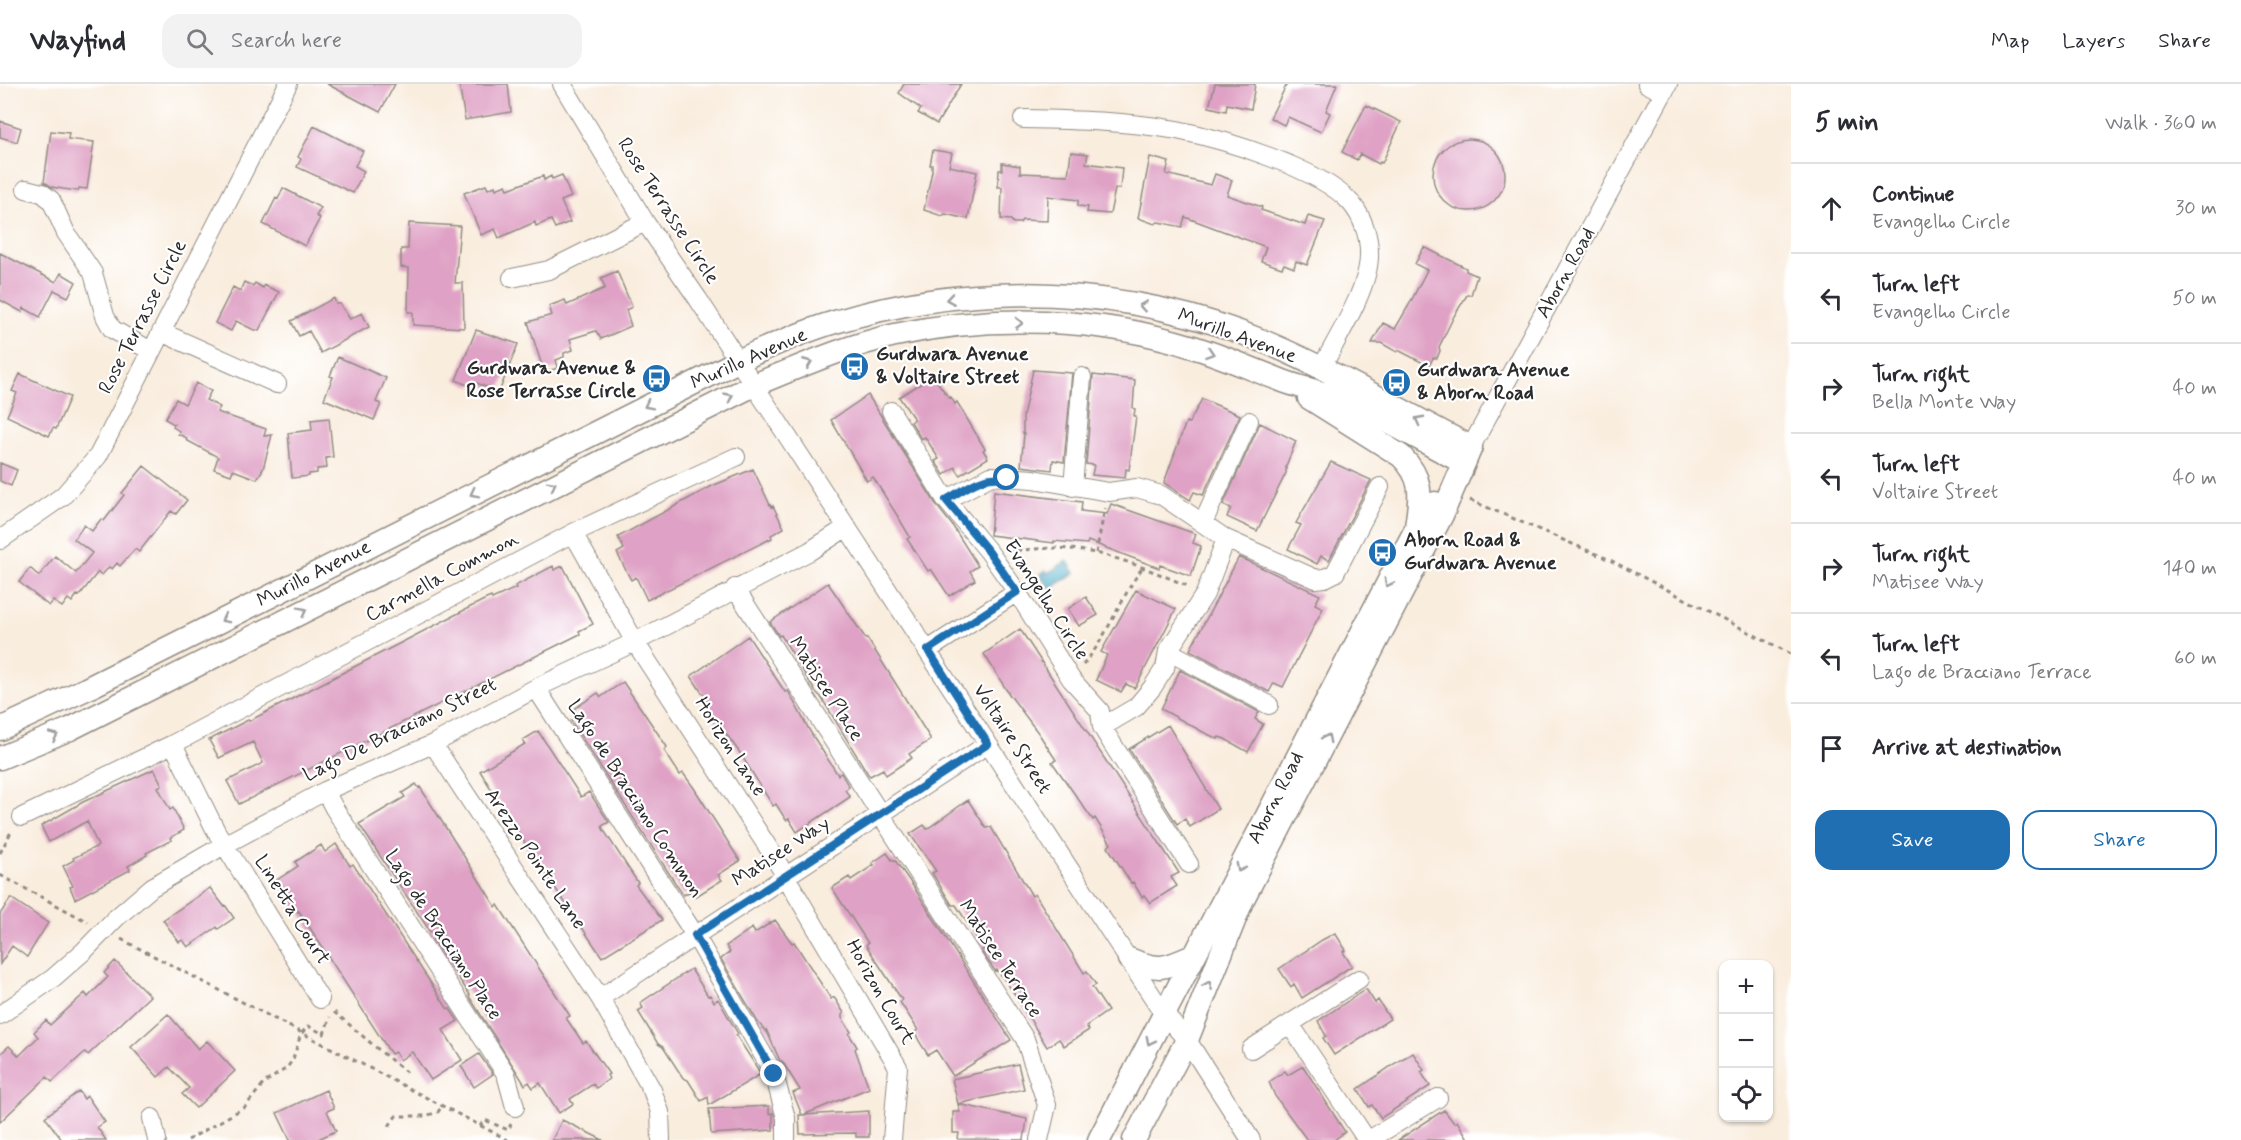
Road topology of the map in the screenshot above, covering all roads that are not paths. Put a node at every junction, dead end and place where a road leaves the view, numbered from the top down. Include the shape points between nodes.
1 (288, 84) edge
2 (562, 84) edge
3 (1647, 84) edge
4 (1666, 88) edge
5 (1023, 118) dead end
6 (26, 189) dead end
7 (645, 222) junction
8 (512, 278) dead end
9 (160, 332) junction
10 (151, 351) junction
11 (738, 361) junction
12 (1321, 369) junction
13 (1082, 377) dead end
14 (1279, 380) junction
15 (277, 384) dead end
16 (754, 385) junction
17 (891, 411) dead end
18 (1249, 421) dead end
19 (1468, 455) junction
20 (736, 457) dead end
21 (1073, 487) junction
22 (1380, 488) dead end
23 (946, 500) junction
24 (1203, 523) junction
25 (847, 527) junction
26 (1415, 531) junction
27 (573, 533) junction
28 (1226, 539) junction
29 (0, 540) edge
30 (735, 588) junction
31 (1017, 592) junction
32 (635, 642) junction
33 (928, 650) junction
34 (1168, 651) junction
35 (536, 688) junction
36 (1269, 705) dead end
37 (1102, 727) junction
38 (0, 729) edge
39 (173, 744) junction
40 (433, 744) junction
41 (988, 744) junction
42 (0, 758) edge
43 (325, 791) junction
44 (881, 814) junction
45 (22, 817) road end
46 (225, 845) junction
47 (1189, 864) dead end
48 (786, 876) junction
49 (695, 935) junction
50 (1196, 955) junction
51 (1129, 959) junction
52 (1359, 979) dead end
53 (600, 998) junction
54 (320, 999) dead end
55 (1164, 1014) junction
56 (0, 1015) edge
57 (1290, 1024) junction
58 (1187, 1040) junction
59 (1251, 1049) dead end
60 (1438, 1098) dead end
61 (515, 1107) road end
62 (152, 1118) dead end
63 (157, 1140) edge
64 (661, 1140) edge
65 (786, 1140) edge
66 (892, 1140) edge
67 (1039, 1140) edge
68 (1099, 1140) edge
69 (1134, 1140) edge
70 (1251, 1140) edge
71 (1368, 1140) edge

1 - 9 street, Rose Terrasse Circle
2 - 7 street, Rose Terrasse Circle
3 - 4 street
4 - 19 street, Aborn Road
5 - 12 street via 1176,130 1227,142 1304,171 1350,201 1366,233 1368,277
6 - 10 street via 51,200 66,233 93,273 112,329
7 - 8 street via 549,270
7 - 11 street, Rose Terrasse Circle
9 - 10 street, Rose Terrasse Circle
9 - 15 street
10 - 29 street, Rose Terrasse Circle via 98,456 63,496
12 -> 11 main road, Murillo Avenue via 1265,342 1205,320 1084,296 1026,294 970,296 897,306 834,322
11 - 16 street, Voltaire Street
11 -> 38 main road, Murillo Avenue
19 -> 12 main road, Murillo Avenue
13 - 21 street
16 -> 14 main road, Murillo Avenue via 850,346 991,322 1095,326 1145,335 1191,346
14 - 19 main road, Murillo Avenue via 1349,402
14 - 26 main road via 1410,465 1421,499
16 - 25 street, Voltaire Street
42 -> 16 main road, Murillo Avenue via 70,729
17 - 23 street, Evangelho Circle
18 - 24 street
19 - 26 main road, Aborn Road
58 -> 19 main road, Aborn Road via 1242,902 1442,515
20 - 27 street, Carmella Common
21 - 23 street via 1033,479 991,477
21 - 24 street via 1109,492 1137,489 1161,495
22 - 28 street via 1335,573 1325,578 1307,576
23 - 31 street, Evangelho Circle
24 - 28 street
25 - 30 street, Lago De Bracciano Street via 810,551
25 - 33 street, Voltaire Street
26 -> 50 main road, Aborn Road
27 - 32 street, Horizon Lane
27 - 39 street, Carmella Common
28 - 34 street via 1205,594
30 - 32 street, Lago De Bracciano Street
30 - 44 street, Matisee Place
31 - 33 street
31 - 37 street, Evangelho Circle via 1071,679 1100,711
32 - 35 street, Lago De Bracciano Street
32 - 48 street, Horizon Lane
33 - 41 street, Voltaire Street
34 - 36 street
34 - 37 street via 1165,668 1136,707
35 - 40 street, Lago De Bracciano Street
35 - 49 street, Lago de Bracciano Common
37 - 47 street, Evangelho Circle
39 - 45 street, Carmella Common
39 - 46 street, Linetta Court
40 - 43 street, Lago De Bracciano Street
40 - 53 street, Arezzo Pointe Lane
41 - 44 street, Matisee Way
41 - 51 street, Voltaire Street
43 - 46 street, Lago De Bracciano Street
43 - 61 street, Lago de Bracciano Place via 506,1074
44 - 48 street, Matisee Way
44 - 67 street, Matisee Terrace via 1025,1039 1047,1105
46 - 54 street, Linetta Court
46 - 56 street, Lago De Bracciano Street via 152,887 52,979
48 - 49 street, Matisee Way
48 - 66 street, Horizon Court via 898,1067
49 - 53 street, Matisee Way
49 - 65 street, Lago de Bracciano Common via 774,1074 786,1118
50 - 51 main road via 1157,968
50 - 55 main road, Aborn Road
51 - 55 street, Voltaire Street
52 - 57 street
53 - 64 street, Arezzo Pointe Lane via 652,1090 660,1112
55 - 58 street, Voltaire Street
55 -> 68 main road, Aborn Road
57 - 59 street
57 - 71 street
58 - 69 main road, Aborn Road
58 - 70 street, Voltaire Street
60 - 71 street
62 - 63 street

